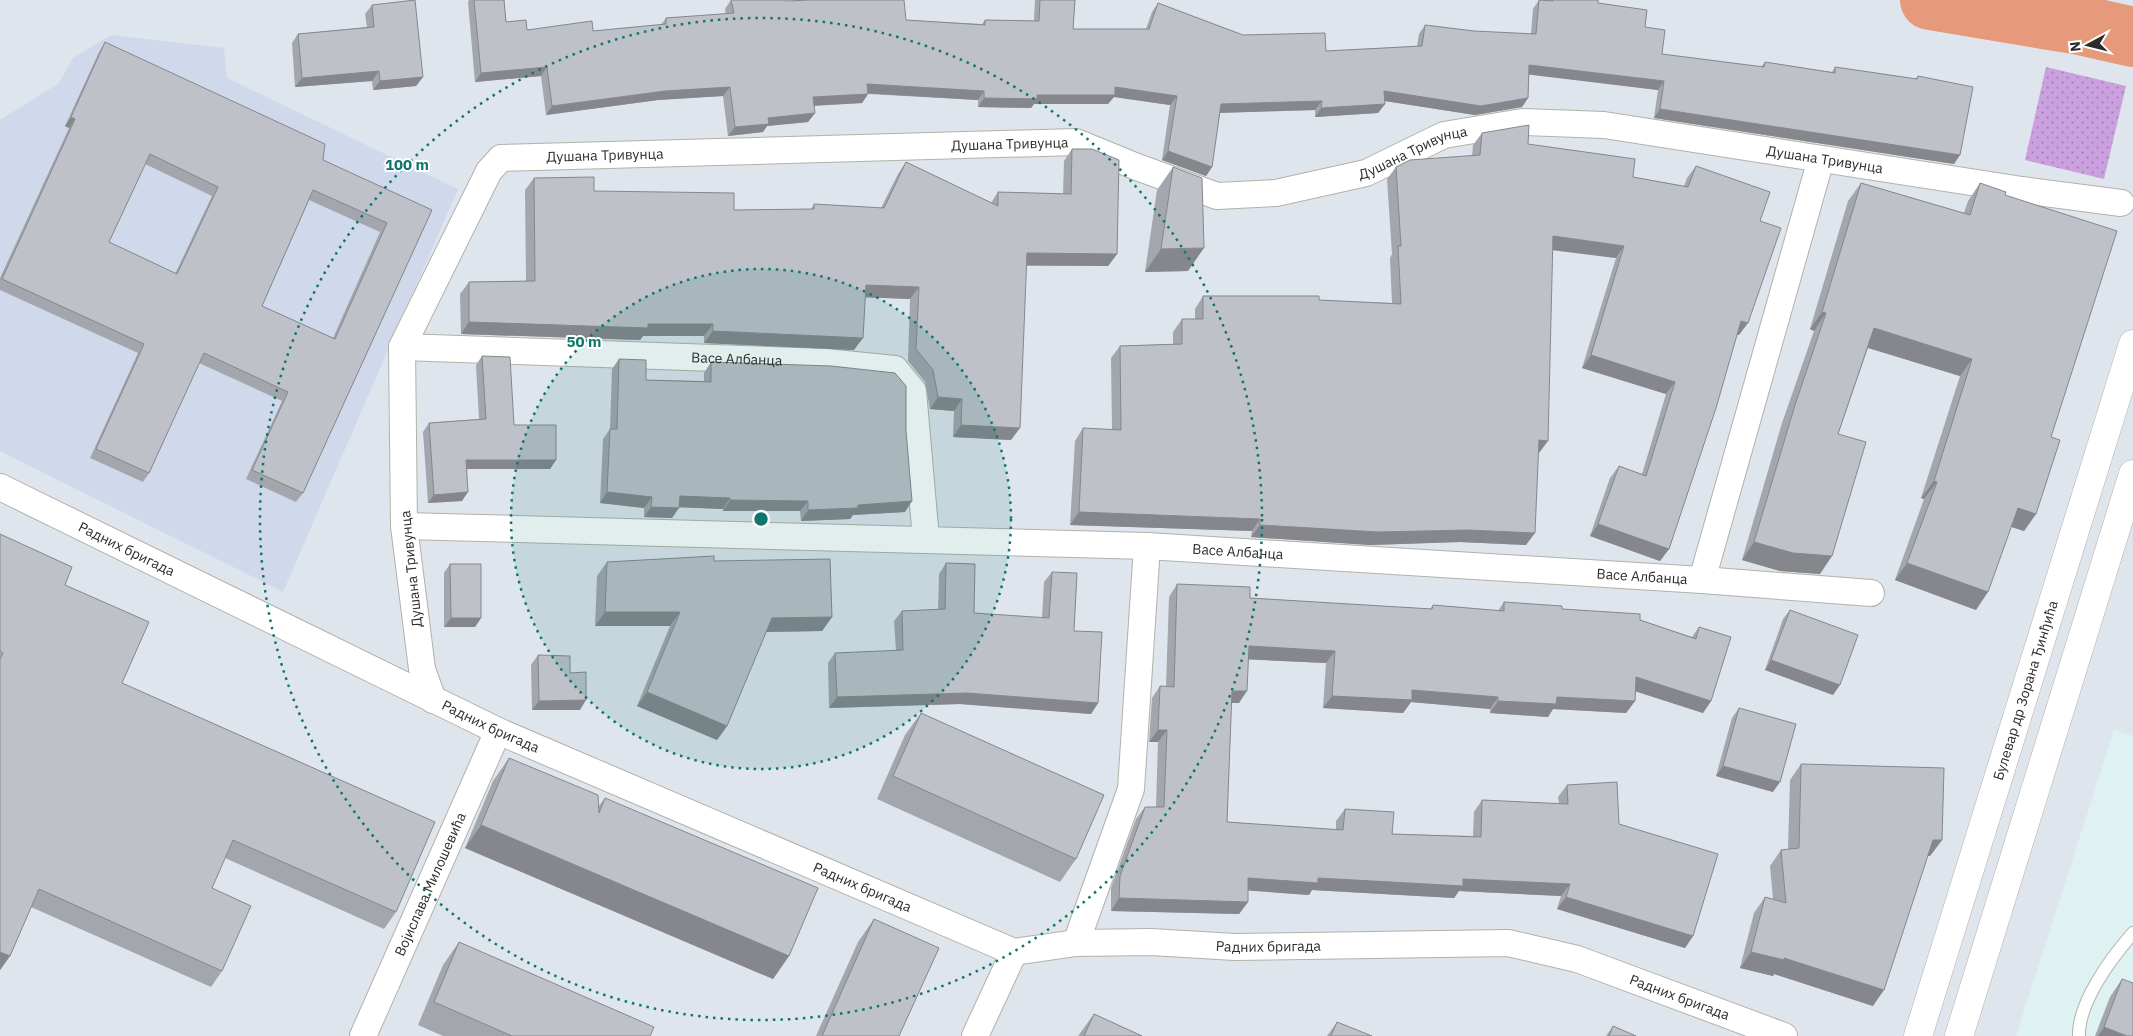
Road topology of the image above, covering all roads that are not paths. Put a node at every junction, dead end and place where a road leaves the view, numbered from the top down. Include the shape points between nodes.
1 (1821, 159) junction
2 (2121, 203) dead end
3 (2133, 344) edge
4 (402, 347) junction
5 (2133, 474) edge
6 (0, 487) edge
7 (404, 526) junction
8 (926, 539) junction
9 (1148, 546) junction
10 (1702, 580) junction
11 (1871, 593) dead end
12 (433, 700) junction
13 (498, 731) junction
14 (2133, 933) edge
15 (1076, 943) junction
16 (1014, 952) junction
17 (363, 1036) edge
18 (975, 1036) edge
19 (1784, 1036) edge
20 (1918, 1036) edge
21 (1959, 1036) edge
22 (2079, 1036) edge

1 - 2 street, Душана Тривунца
1 - 4 street, Душана Тривунца via 1604,125 1522,122 1444,135 1366,173 1276,193 1217,196 1076,142 501,158 490,171
1 - 10 street, Васе Албанца
3 - 20 main road, Булевар др Зорана Ђинђића
4 - 7 street, Душана Тривунца
4 - 8 street, Васе Албанца via 824,362 895,369 913,391
5 - 21 main road
6 - 12 street, Радних бригада
7 - 8 street, Васе Албанца
7 - 12 street, Душана Тривунца via 422,669
8 - 9 street, Васе Албанца
9 - 10 street, Васе Албанца
9 - 15 street via 1131,789
10 - 11 street
12 - 13 street, Радних бригада
13 - 16 street, Радних бригада
13 - 17 street, Војислава Милошевића
14 - 22 lane via 2093,988
15 - 16 street, Радних бригада
15 - 19 street, Радних бригада via 1244,946 1508,943 1577,958
16 - 18 street

